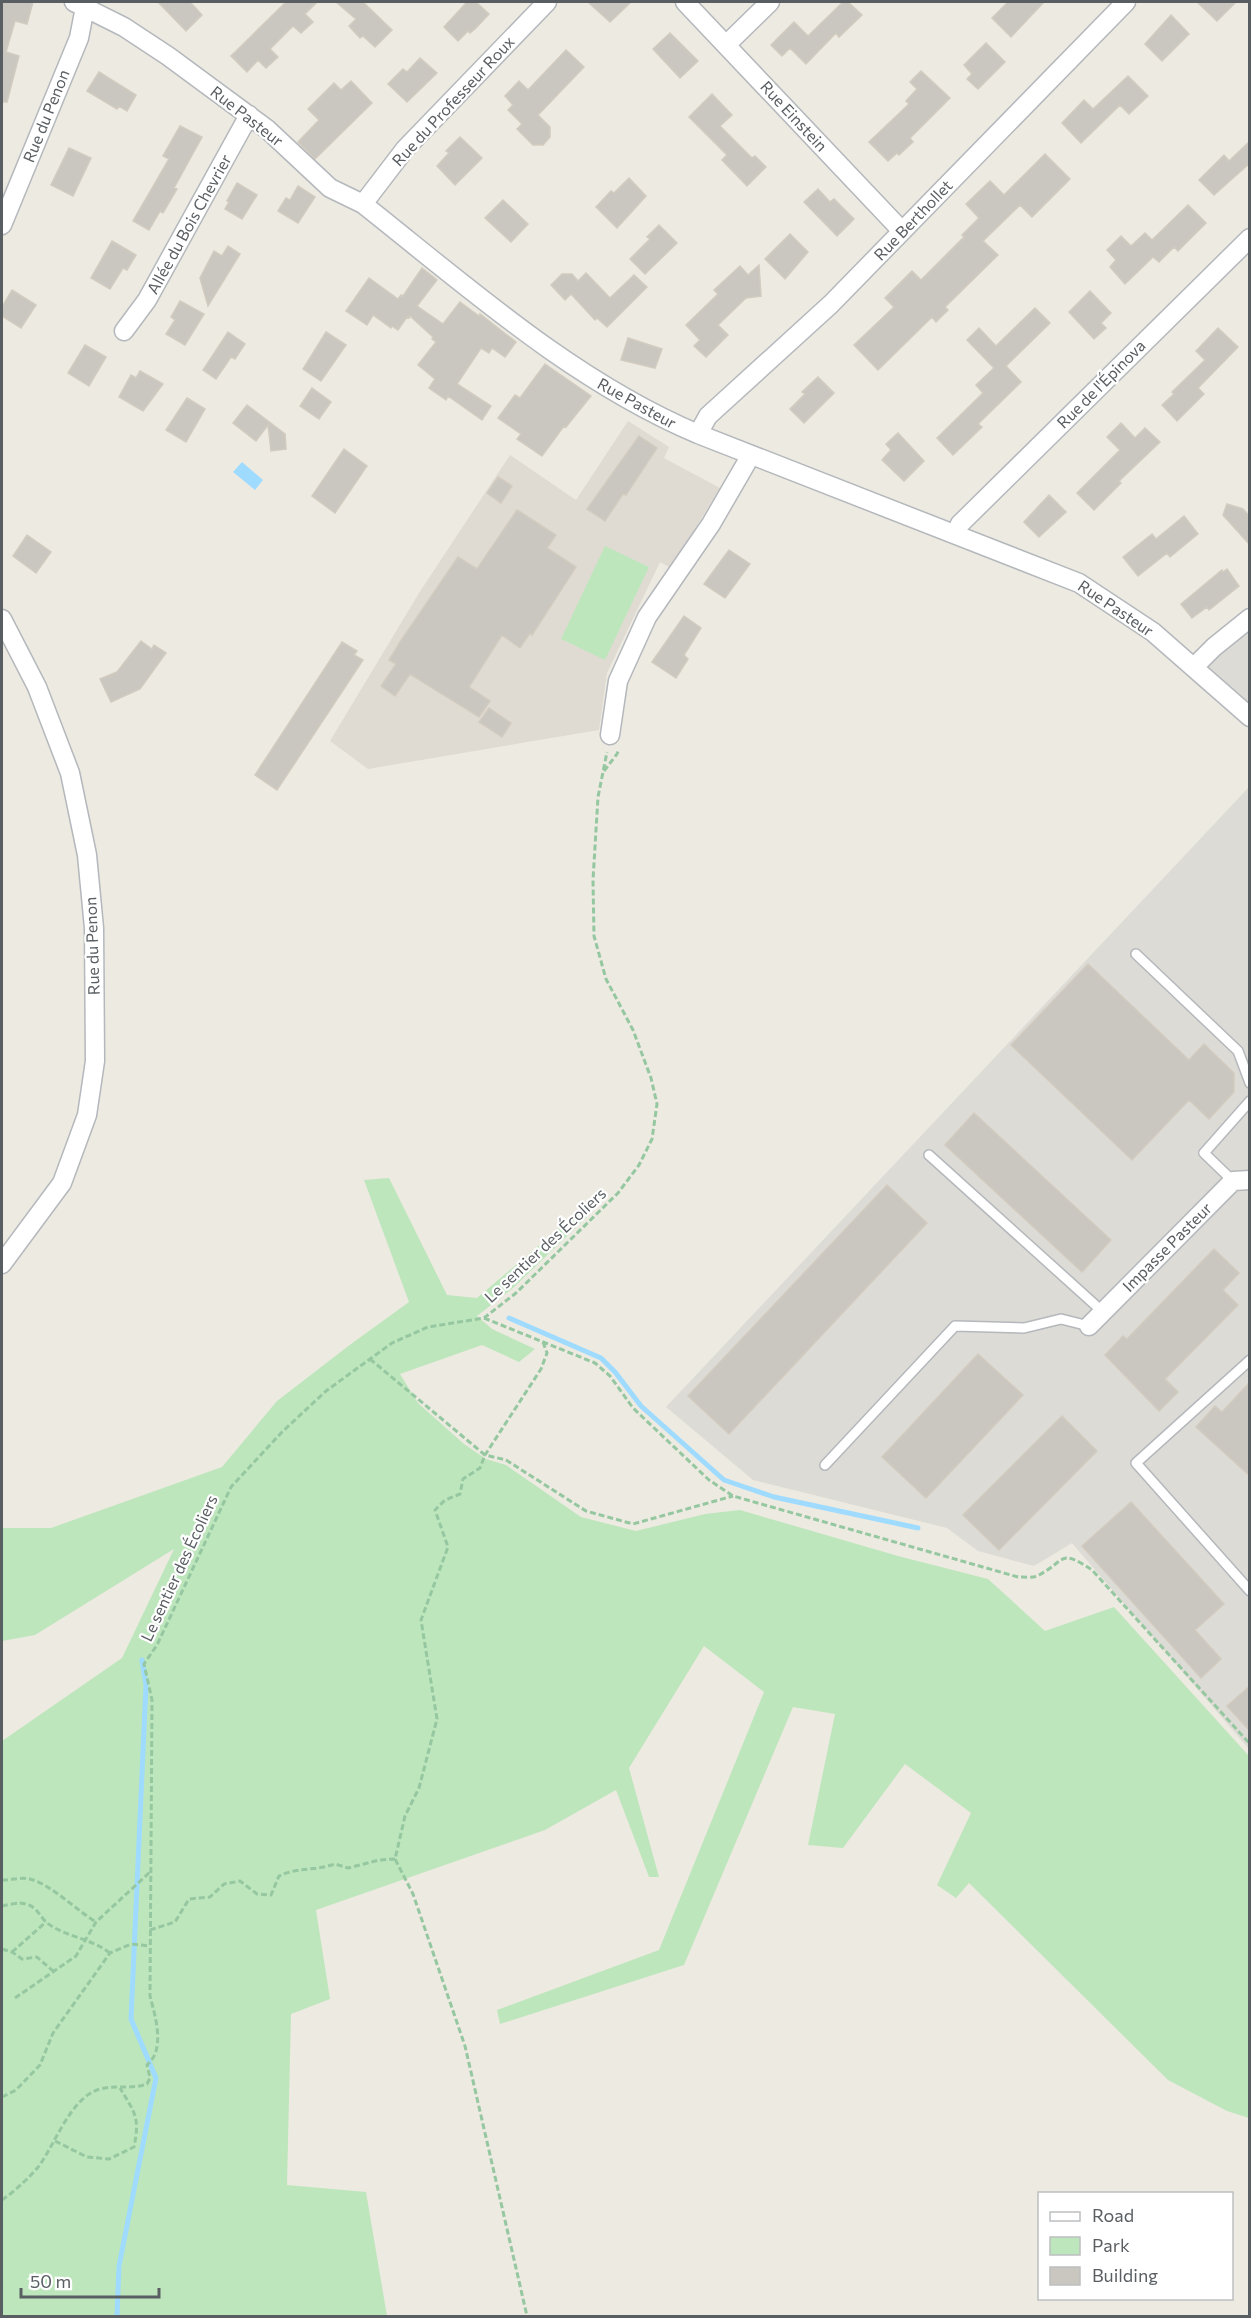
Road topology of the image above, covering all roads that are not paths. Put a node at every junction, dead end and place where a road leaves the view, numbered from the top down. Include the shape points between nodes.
1 (547, 2) edge
2 (685, 2) edge
3 (770, 2) edge
4 (1126, 2) edge
5 (82, 3) edge
6 (727, 44) junction
7 (249, 115) junction
8 (363, 204) junction
9 (2, 225) edge
10 (902, 231) junction
11 (1250, 237) edge
12 (124, 331) dead end
13 (698, 434) junction
14 (751, 455) junction
15 (956, 533) junction
16 (1250, 618) edge
17 (2, 619) edge
18 (1194, 667) junction
19 (1250, 717) edge
20 (610, 735) road end
21 (1136, 954) dead end
22 (1250, 1083) edge
23 (1250, 1101) edge
24 (929, 1155) dead end
25 (1241, 1181) edge
26 (2, 1264) edge
27 (1103, 1312) junction
28 (1089, 1326) joint
29 (1250, 1360) edge
30 (825, 1465) dead end
31 (1250, 1592) edge

1 - 8 street, Rue du Professeur Roux via 405,149
2 - 6 street, Rue Einstein
3 - 6 street
4 - 10 street, Rue Berthollet
5 - 7 street, Rue Pasteur via 134,33
5 - 9 street, Rue du Penon via 79,38
6 - 10 street, Rue Einstein
7 - 8 street, Rue Pasteur via 330,188
7 - 12 street, Allée du Bois Chevrier via 147,300
8 - 13 street, Rue Pasteur via 607,389
10 - 13 street, Rue Berthollet via 831,304 708,416
11 - 15 street, Rue de l'Épinova via 960,524
13 - 14 street, Rue Pasteur
14 - 15 street, Rue Pasteur
14 - 20 street via 711,524 647,617 618,681
15 - 18 street, Rue Pasteur via 1079,583 1153,632
16 - 18 street
17 - 26 street, Rue du Penon via 37,687 70,773 87,855 94,928 95,1061 87,1115 62,1183
18 - 19 street, Rue Pasteur
21 - 22 lane via 1238,1051
23 - 25 lane via 1204,1153
24 - 27 lane
25 - 27 street, Impasse Pasteur
27 - 28 street, Impasse Pasteur
28 - 30 lane via 1061,1319 1024,1328 955,1326
29 - 31 lane via 1136,1463

